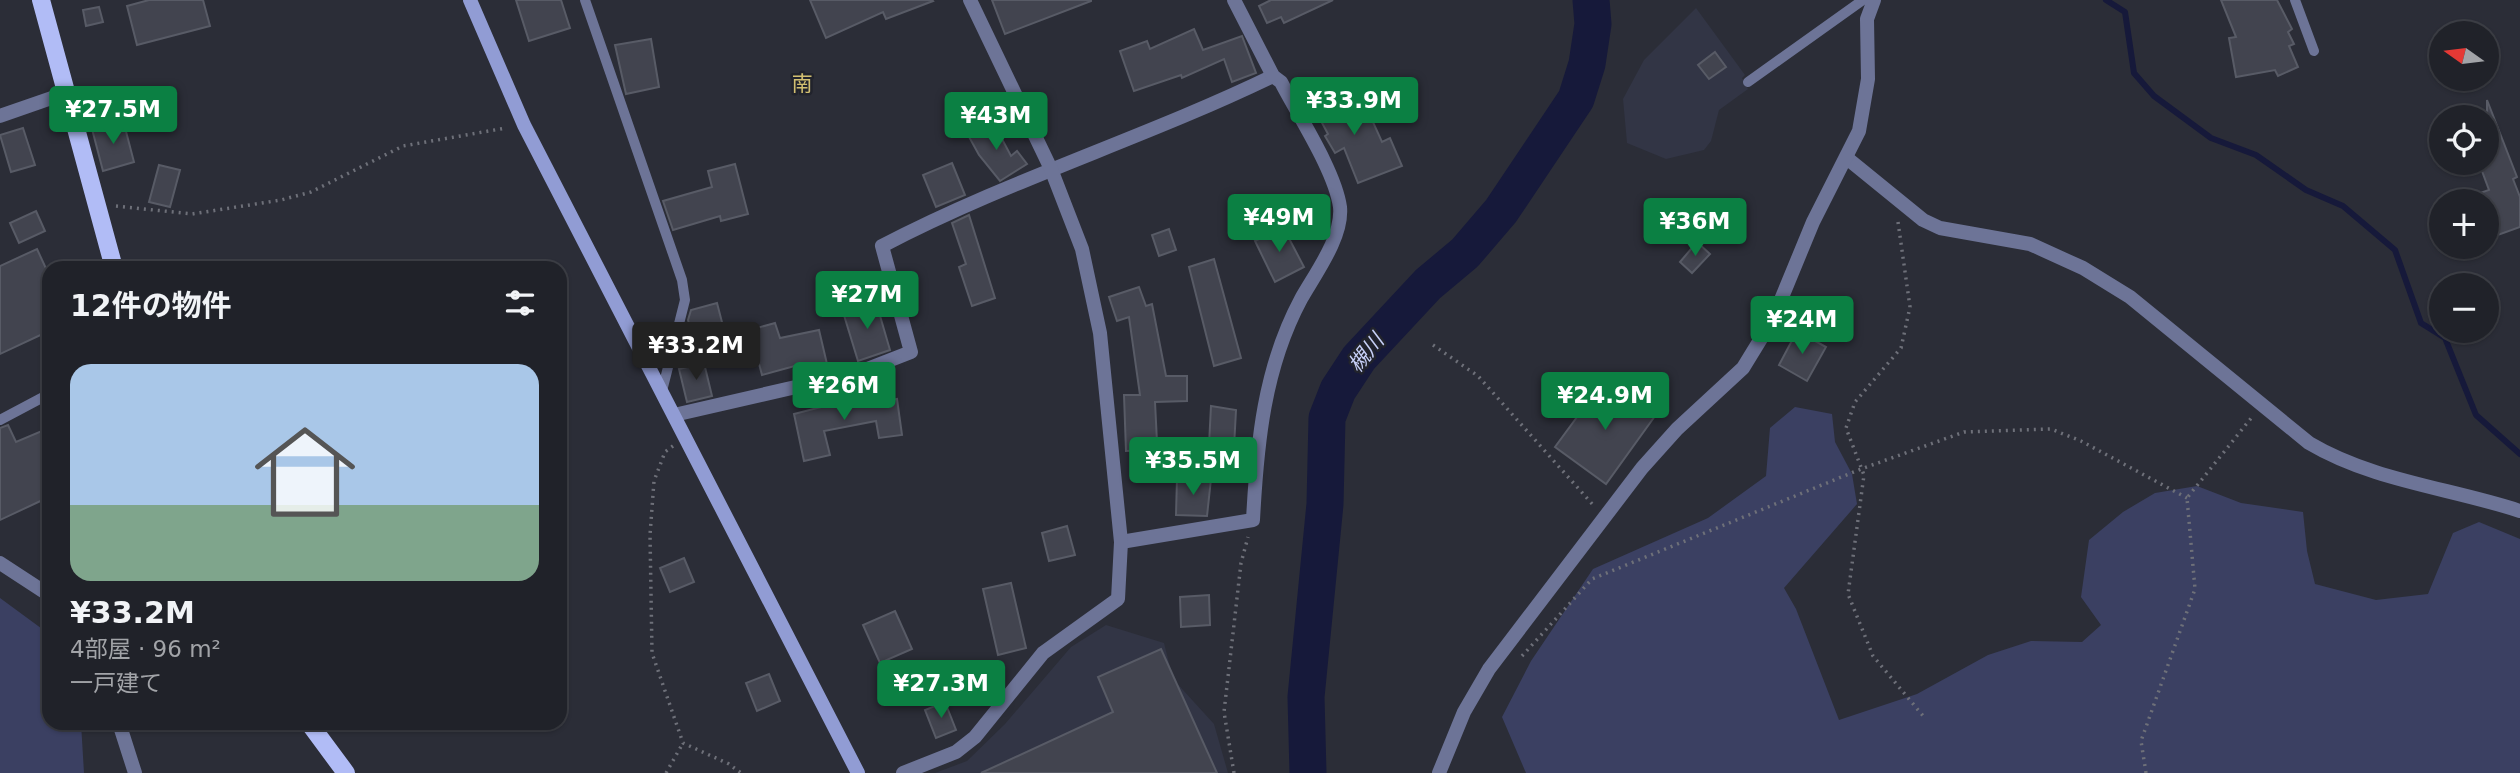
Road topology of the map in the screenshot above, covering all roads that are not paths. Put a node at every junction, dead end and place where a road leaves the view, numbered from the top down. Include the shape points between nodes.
1 (41, 0) edge
2 (470, 0) edge
3 (585, 0) edge
4 (970, 0) edge
5 (1234, 0) edge
6 (1863, 0) edge
7 (1874, 0) edge
8 (2295, 0) edge
9 (2314, 51) dead end
10 (1273, 76) junction
11 (1748, 82) dead end
12 (66, 93) junction
13 (0, 116) edge
14 (1848, 159) junction
15 (1051, 169) junction
16 (112, 261) edge
17 (662, 391) junction
18 (42, 398) edge
19 (674, 415) junction
20 (0, 420) edge
21 (2520, 511) edge
22 (1121, 542) junction
23 (0, 563) edge
24 (42, 590) edge
25 (121, 730) edge
26 (314, 730) edge
27 (135, 773) edge
28 (346, 773) edge
29 (858, 773) edge
30 (903, 773) edge
31 (1439, 773) edge

1 - 12 main road
2 - 17 street via 524,125
3 - 17 lane via 682,280 685,300
4 - 15 street
5 - 10 street
6 - 11 lane
7 - 14 street via 1867,19 1868,79 1859,131
8 - 9 lane
10 - 15 street
10 - 22 street via 1281,82 1321,159 1340,209 1333,239 1286,327 1268,380 1253,520
12 - 13 street
12 - 16 main road
14 - 21 street via 1923,220 1940,228 2030,244 2083,268 2130,297 2309,443 2336,459 2361,470 2472,495
14 - 31 street via 1813,222 1773,319 1743,368 1677,429 1493,664 1464,712
15 - 19 street via 882,246 911,352 858,373
15 - 22 street via 1082,249 1100,333
17 - 19 street
18 - 20 lane
19 - 29 street
22 - 30 street via 1118,599 1043,653 975,737 956,752
23 - 24 street
25 - 27 street
26 - 28 main road

